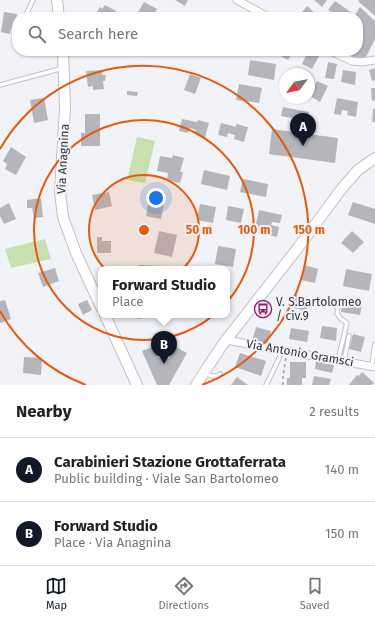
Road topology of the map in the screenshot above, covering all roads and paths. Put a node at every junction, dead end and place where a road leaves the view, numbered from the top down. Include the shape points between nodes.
1 (32, 0) edge
2 (57, 0) edge
3 (237, 0) edge
4 (27, 12) edge
5 (58, 12) edge
6 (259, 12) edge
7 (63, 56) edge
8 (342, 56) edge
9 (375, 60) edge
10 (64, 68) junction
11 (0, 85) edge
12 (375, 158) edge
13 (98, 301) edge
14 (338, 301) dead end
15 (106, 318) edge
16 (349, 336) dead end
17 (226, 340) junction
18 (375, 344) edge
19 (285, 350) junction
20 (341, 360) junction
21 (373, 366) edge
22 (204, 371) junction
23 (220, 374) dead end
24 (137, 385) edge
25 (196, 385) edge
26 (266, 385) edge
27 (284, 385) edge

1 - 4 lane
2 - 5 main road
3 - 6 street
7 - 10 main road, Via Anagnina
8 - 9 street via 352,61
10 - 11 lane
10 - 13 main road, Via Anagnina via 65,108 60,192 63,217
12 - 17 main road via 348,181
14 - 20 lane via 337,313 347,323
15 - 24 main road
16 - 20 lane
17 - 19 street, Via Antonio Gramsci
17 - 22 main road
18 - 21 lane
19 - 20 street, Via Antonio Gramsci
19 - 26 lane
19 - 27 path
20 - 21 street, Via Antonio Gramsci
22 - 23 lane via 211,376
22 - 25 main road

